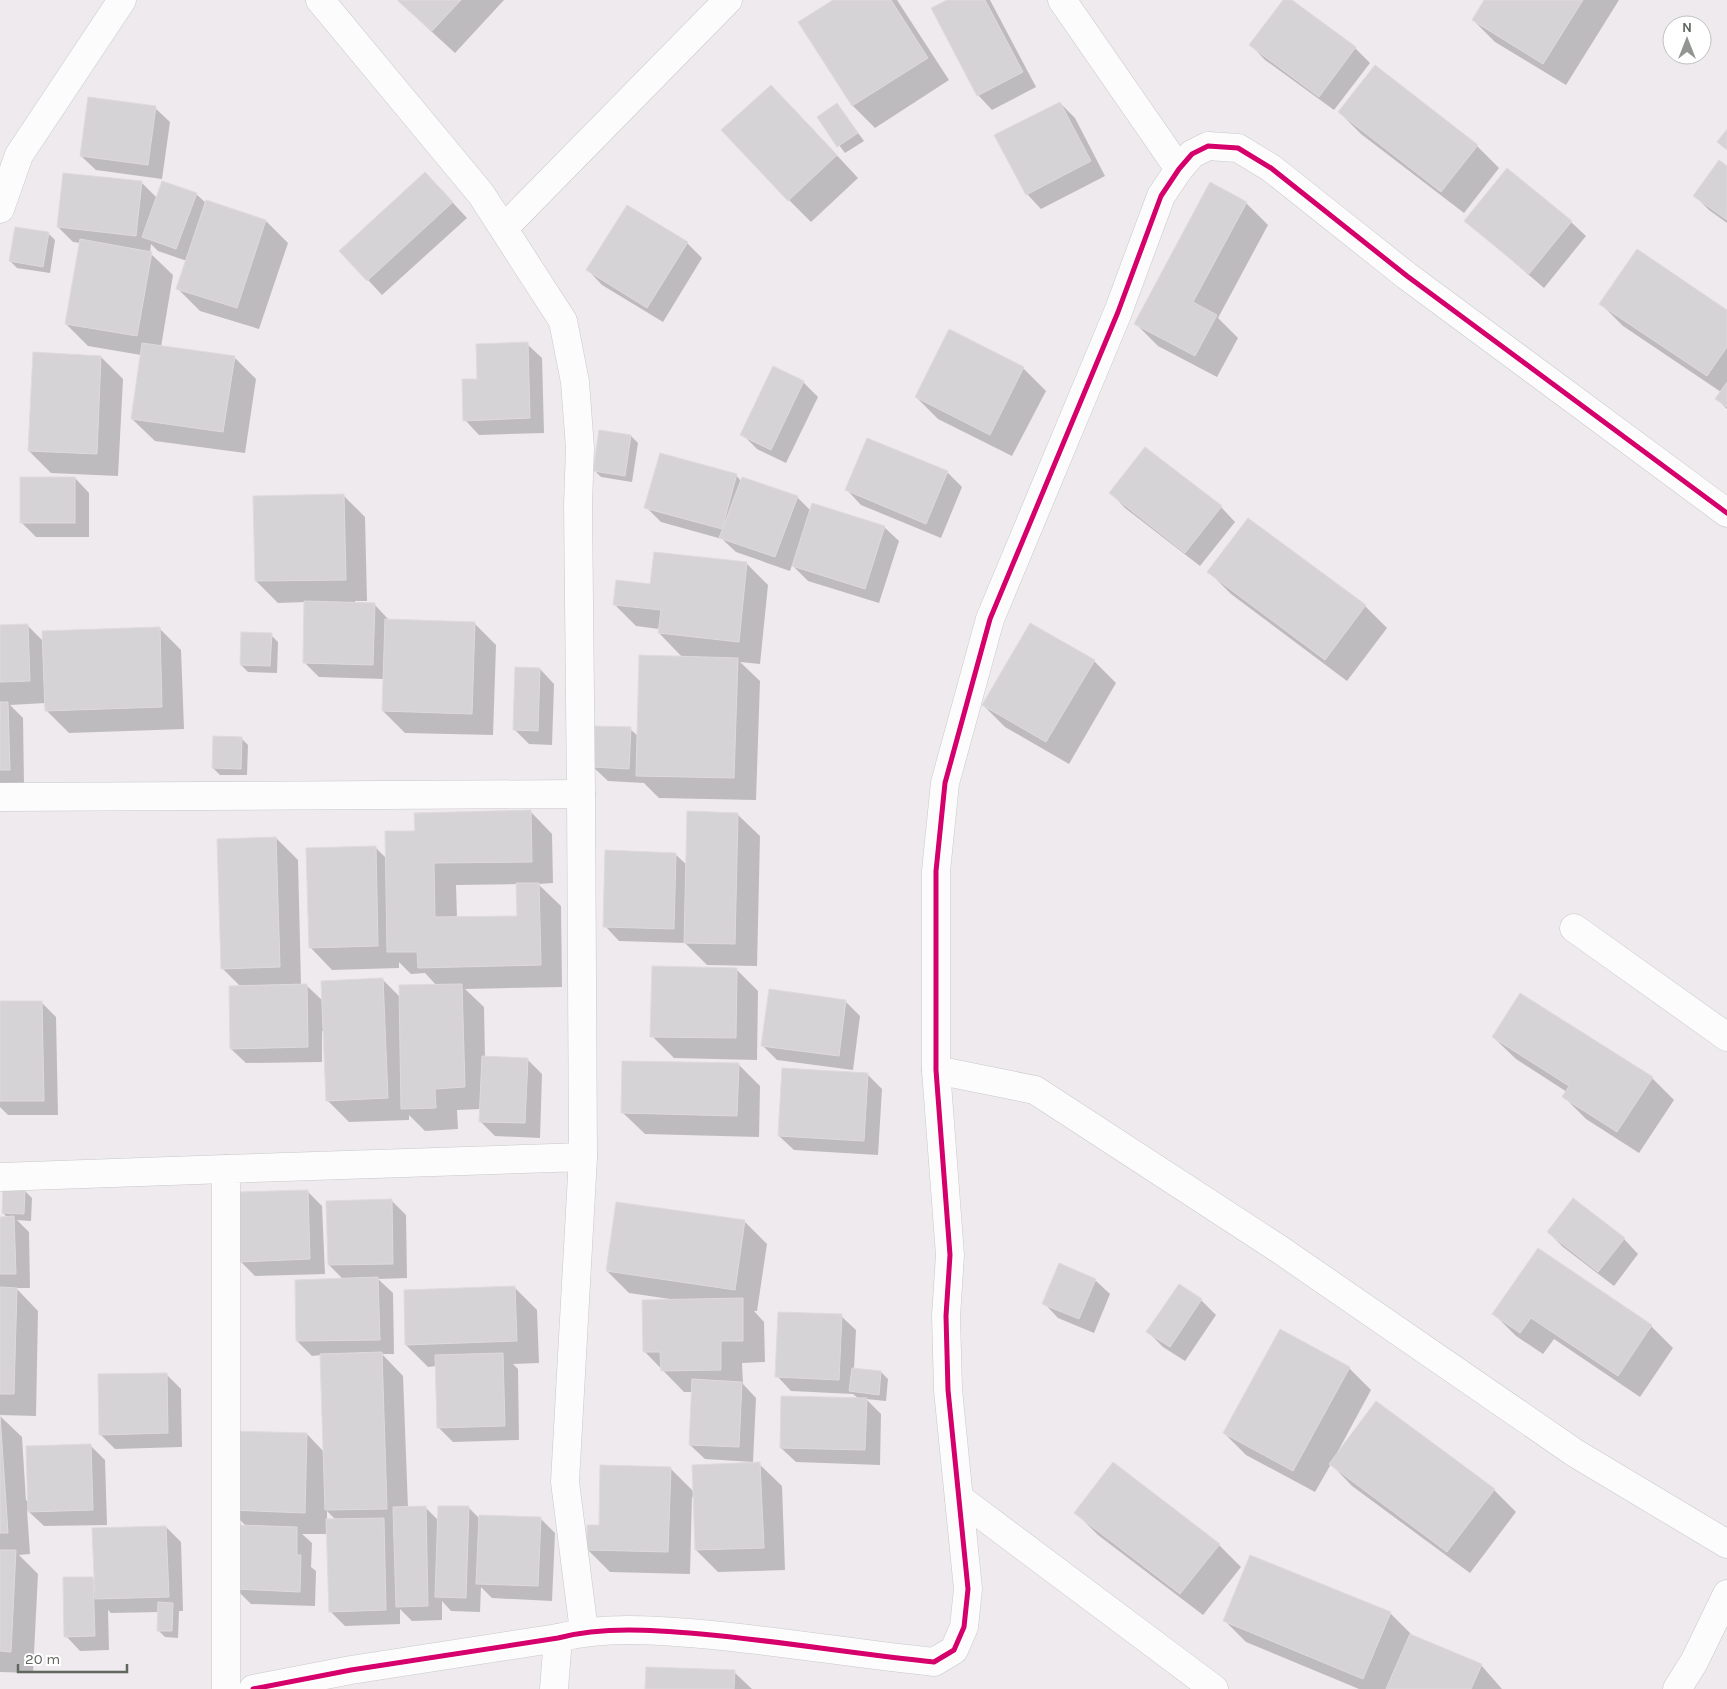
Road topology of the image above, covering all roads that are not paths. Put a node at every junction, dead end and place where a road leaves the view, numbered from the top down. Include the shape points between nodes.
1 (122, 0) edge
2 (320, 0) edge
3 (728, 0) edge
4 (1062, 0) edge
5 (1179, 169) junction
6 (0, 209) edge
7 (504, 228) junction
8 (1727, 513) edge
9 (581, 794) junction
10 (0, 797) edge
11 (1574, 928) dead end
12 (1727, 1037) edge
13 (936, 1070) junction
14 (582, 1157) junction
15 (226, 1169) junction
16 (0, 1177) edge
17 (960, 1498) junction
18 (1727, 1544) edge
19 (1727, 1594) edge
20 (584, 1631) junction
21 (558, 1638) junction
22 (226, 1689) edge
23 (252, 1689) edge
24 (554, 1689) edge
25 (1214, 1689) edge
26 (1677, 1689) edge

1 - 6 street via 19,155
2 - 7 street via 481,194
3 - 7 street
4 - 5 street
5 - 8 street via 1192,154 1208,146 1238,148 1271,168 1407,276
5 - 13 street via 1161,196 1118,312 990,619 968,694 945,783 936,871
7 - 9 street via 564,321 575,382 580,448
9 - 10 street
9 - 14 street
11 - 12 street
13 - 17 street via 950,1255 946,1316 947,1382
13 - 18 street via 1034,1090 1279,1249 1575,1453
14 - 15 street
14 - 20 street via 565,1482
15 - 16 street
15 - 22 street
17 - 20 street via 968,1589 964,1626 954,1650 934,1662 746,1638 666,1631
17 - 25 street
19 - 26 street
20 - 21 street
21 - 23 street
21 - 24 street

